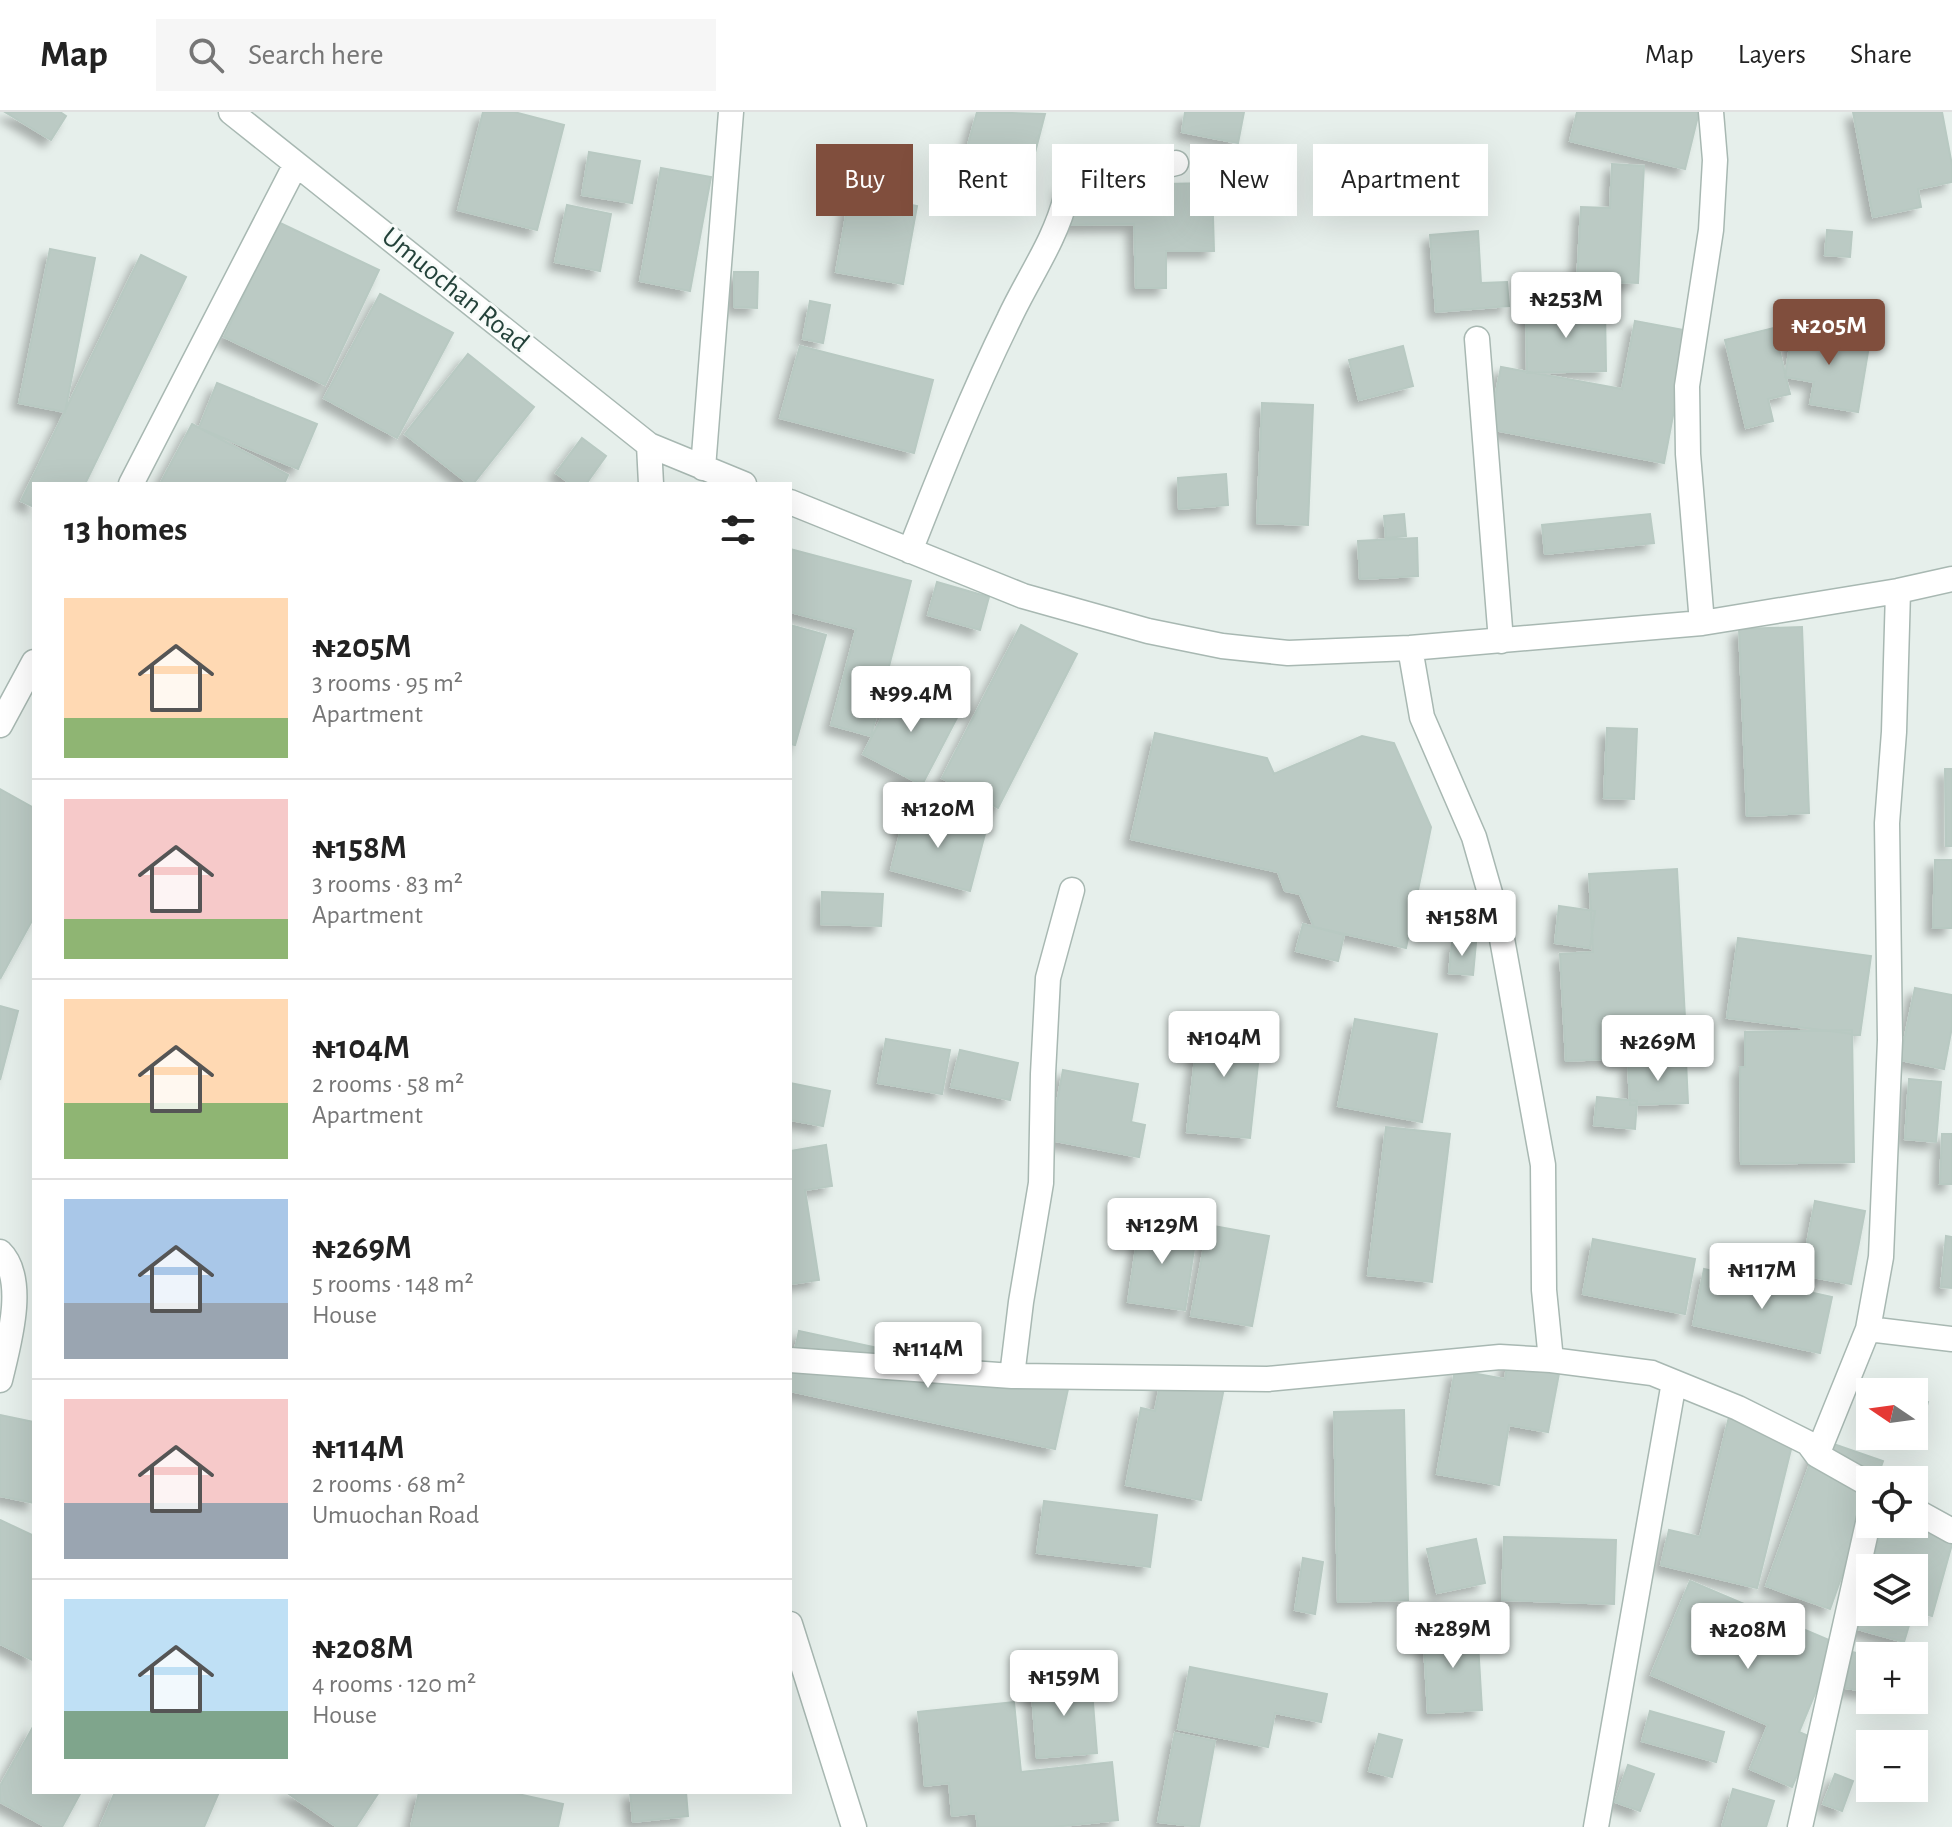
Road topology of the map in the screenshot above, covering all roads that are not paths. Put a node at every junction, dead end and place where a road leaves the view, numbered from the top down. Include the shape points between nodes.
1 (231, 112) edge
2 (731, 112) edge
3 (1711, 112) edge
4 (1176, 163) dead end
5 (296, 164) junction
6 (1477, 339) dead end
7 (649, 445) junction
8 (703, 468) junction
9 (132, 482) edge
10 (651, 482) edge
11 (739, 482) edge
12 (792, 503) edge
13 (910, 551) junction
14 (1952, 579) edge
15 (1898, 591) junction
16 (1702, 623) junction
17 (1501, 641) junction
18 (1410, 648) junction
19 (32, 666) edge
20 (0, 725) edge
21 (1072, 890) dead end
22 (0, 1252) edge
23 (1868, 1329) junction
24 (1952, 1339) edge
25 (792, 1360) edge
26 (1551, 1360) junction
27 (1012, 1376) junction
28 (0, 1380) edge
29 (1674, 1382) junction
30 (1817, 1455) junction
31 (1856, 1477) edge
32 (1928, 1518) edge
33 (1952, 1531) edge
34 (1865, 1538) edge
35 (792, 1630) edge
36 (854, 1827) edge
37 (1596, 1827) edge
38 (1800, 1827) edge

1 - 5 street, Umuochan Road
2 - 8 street
3 - 16 street via 1711,230 1687,386
4 - 13 street via 1082,186 1066,197 1059,223 963,418
5 - 7 street, Umuochan Road
5 - 9 street
6 - 17 street
7 - 8 street, Umuochan Road
7 - 10 street
8 - 11 street, Umuochan Road
12 - 13 street
13 - 18 street via 1023,596 1222,646 1288,653
14 - 15 street
15 - 16 street
15 - 23 street via 1887,823 1887,1118 1881,1257
16 - 17 street
17 - 18 street
18 - 26 street via 1422,717 1474,837 1500,928 1543,1165 1544,1290
19 - 20 street
21 - 27 street via 1048,978 1041,1183
22 - 28 street via 14,1289
23 - 24 street
23 - 30 street
25 - 27 street
26 - 27 street via 1500,1357 1268,1379
26 - 29 street via 1652,1373
29 - 30 street via 1808,1443
29 - 37 street
30 - 31 street
32 - 33 street
34 - 38 street
35 - 36 street

